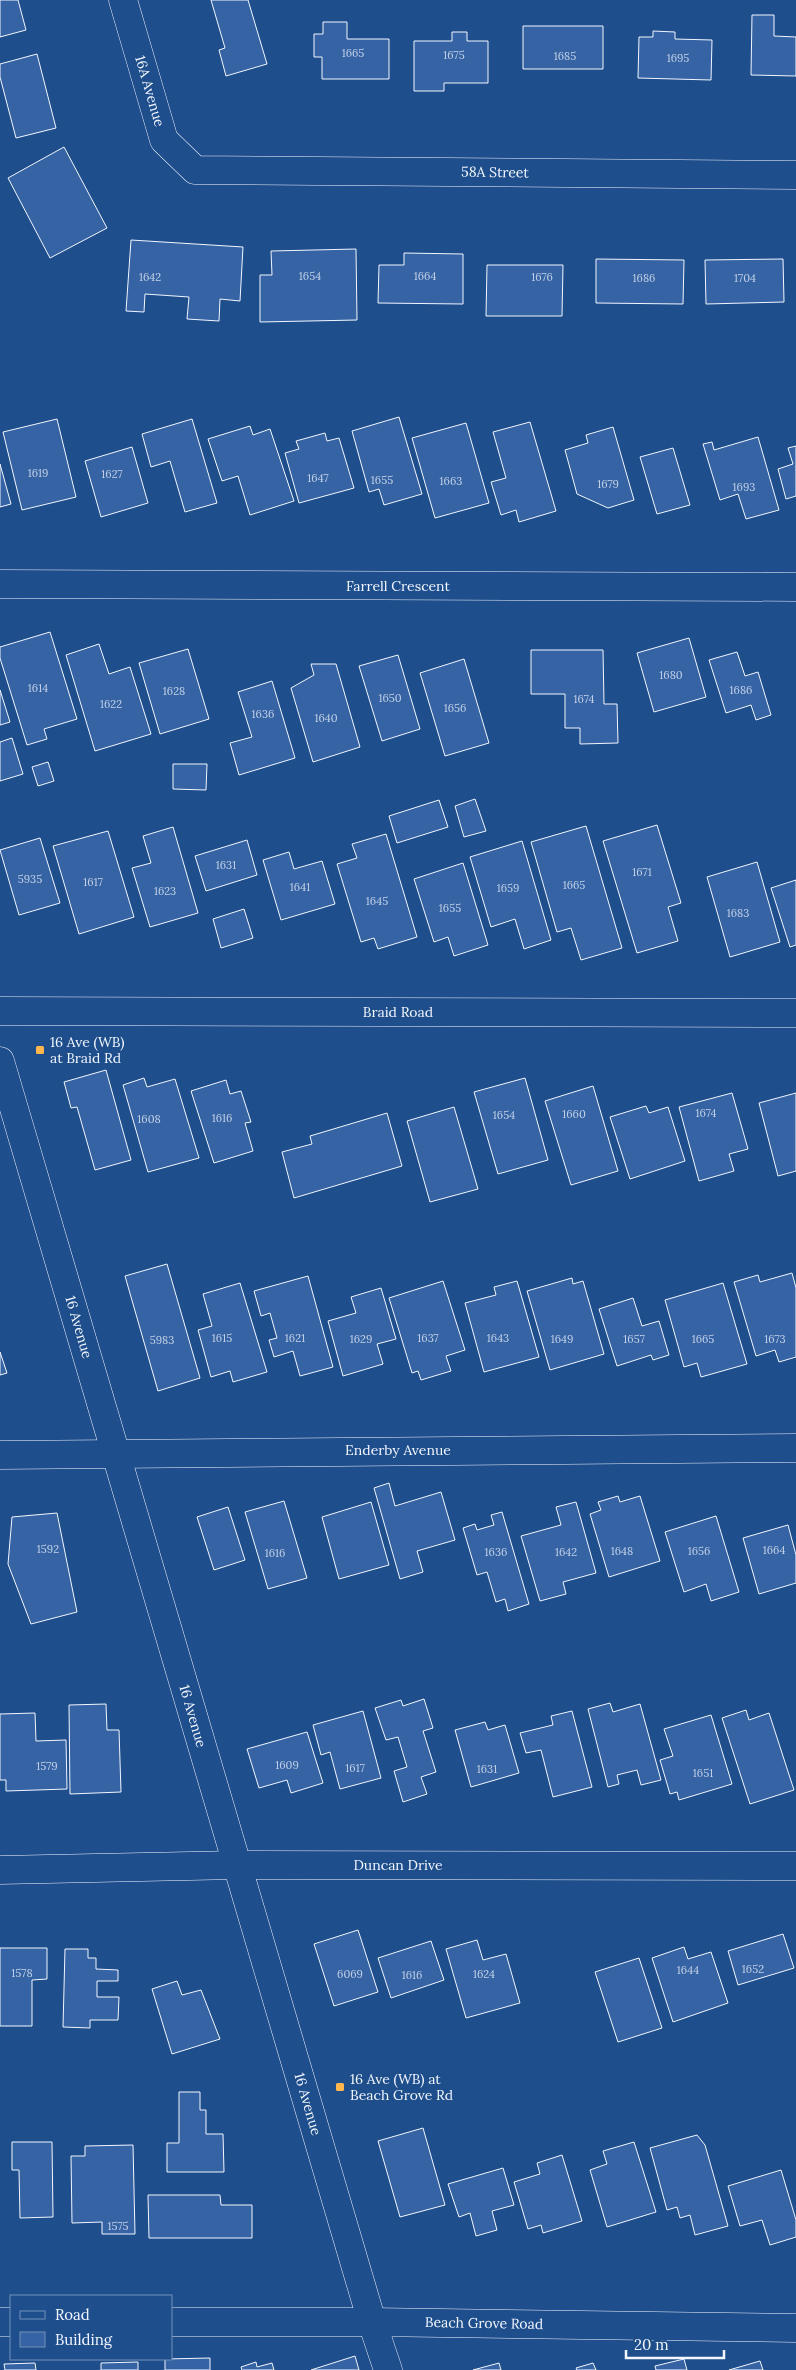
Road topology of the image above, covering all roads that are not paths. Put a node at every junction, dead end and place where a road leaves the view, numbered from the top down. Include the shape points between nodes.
1 (123, 0) edge
2 (195, 170) joint
3 (796, 175) edge
4 (0, 584) edge
5 (796, 587) edge
6 (0, 1011) edge
7 (796, 1013) edge
8 (0, 1061) edge
9 (796, 1448) edge
10 (115, 1452) junction
11 (0, 1454) edge
12 (237, 1865) junction
13 (796, 1866) edge
14 (0, 1870) edge
15 (172, 2322) edge
16 (372, 2322) junction
17 (796, 2328) edge
18 (388, 2370) edge

1 - 2 street, 16A Avenue via 164,140
2 - 3 street, 58A Street
4 - 5 street, Farrell Crescent
6 - 7 street, Braid Road
8 - 10 street, 16 Avenue
9 - 10 street, Enderby Avenue
10 - 11 street, Enderby Avenue
10 - 12 street, 16 Avenue
12 - 13 street, Duncan Drive
12 - 14 street, Duncan Drive
12 - 16 street, 16 Avenue
15 - 16 street, Beach Grove Road
16 - 17 street, Beach Grove Road
16 - 18 street, 16 Avenue

